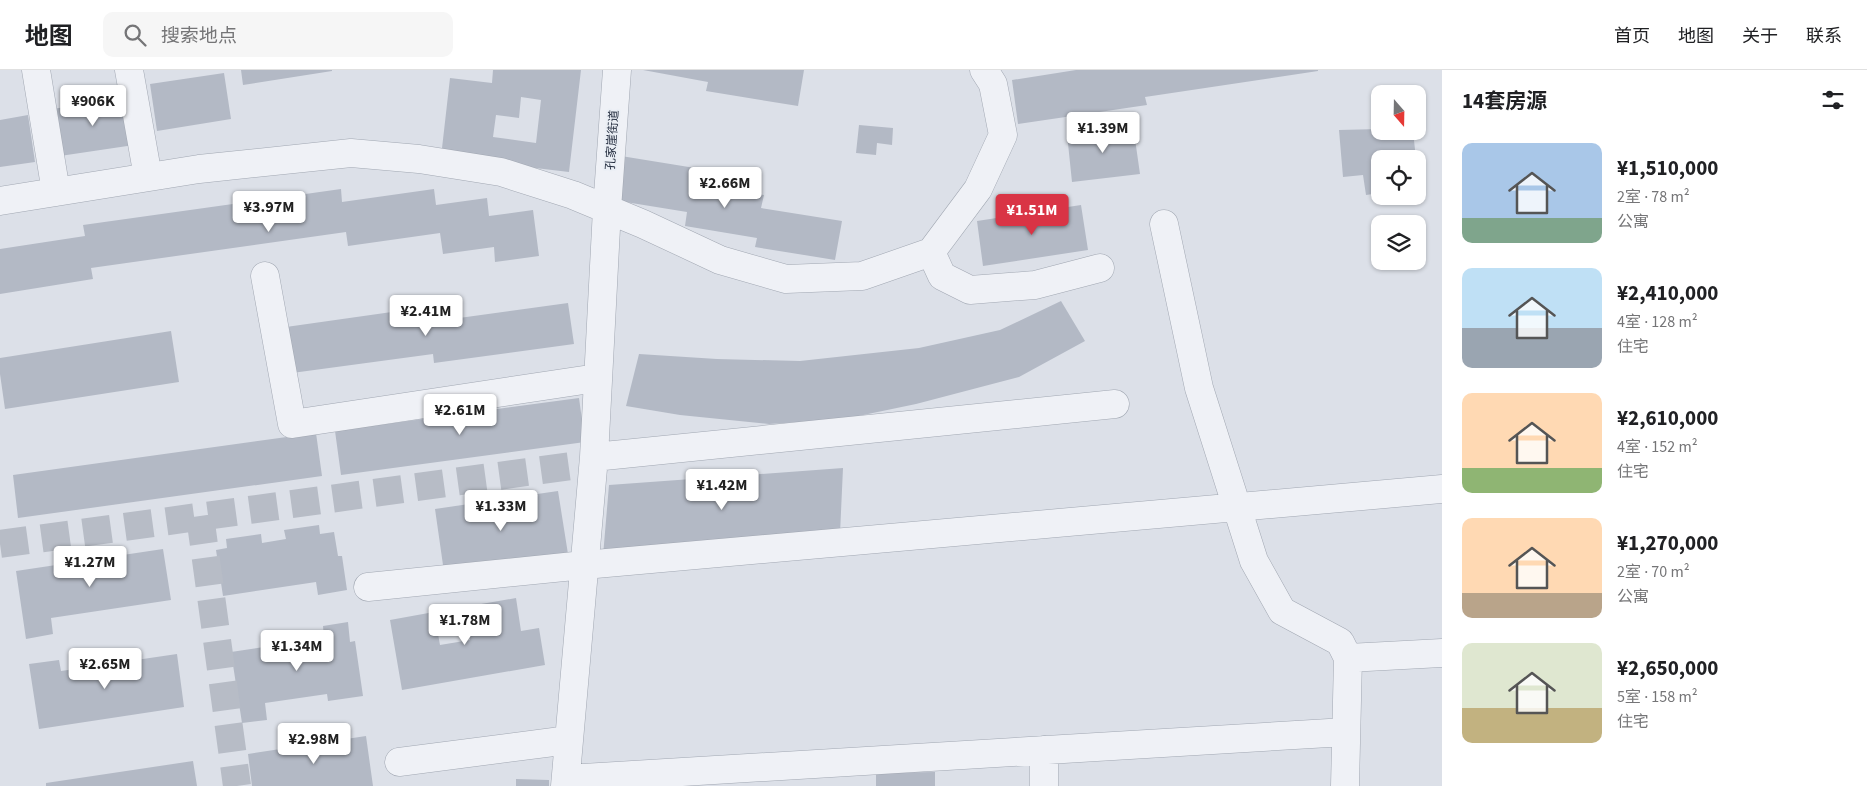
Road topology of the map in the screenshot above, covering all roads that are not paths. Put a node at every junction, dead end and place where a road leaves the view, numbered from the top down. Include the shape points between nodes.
1 (36, 70) edge
2 (129, 70) edge
3 (617, 70) edge
4 (984, 70) edge
5 (148, 177) junction
6 (56, 192) junction
7 (0, 201) edge
8 (607, 210) junction
9 (1164, 224) dead end
10 (930, 252) junction
11 (1100, 268) dead end
12 (265, 276) dead end
13 (597, 378) junction
14 (1115, 404) dead end
15 (594, 457) junction
16 (1442, 489) edge
17 (1238, 507) junction
18 (584, 564) junction
19 (368, 587) dead end
20 (1442, 653) edge
21 (1348, 658) junction
22 (1346, 732) junction
23 (569, 740) junction
24 (1044, 750) junction
25 (399, 762) dead end
26 (565, 782) edge
27 (1044, 786) edge
28 (1345, 786) edge

1 - 6 street
2 - 5 street
3 - 8 street, 孔家崖街道
4 - 10 street via 993,84 1003,136 978,189
5 - 6 street
5 - 8 street via 351,153 419,159 501,172 573,195
6 - 7 street
8 - 10 street via 720,260 786,279 862,276
8 - 13 street, 孔家崖街道
9 - 17 street via 1199,388
10 - 11 street via 942,276 970,290 1035,285
12 - 13 street via 292,424
13 - 15 street, 孔家崖街道
14 - 15 street
15 - 18 street, 孔家崖街道
16 - 17 street
17 - 18 street
17 - 21 street via 1254,561 1282,612 1340,642
18 - 19 street
18 - 23 street, 孔家崖街道
20 - 21 street
21 - 22 street
22 - 24 street
22 - 28 street
23 - 25 street
23 - 26 street, 孔家崖街道
24 - 26 street
24 - 27 street

